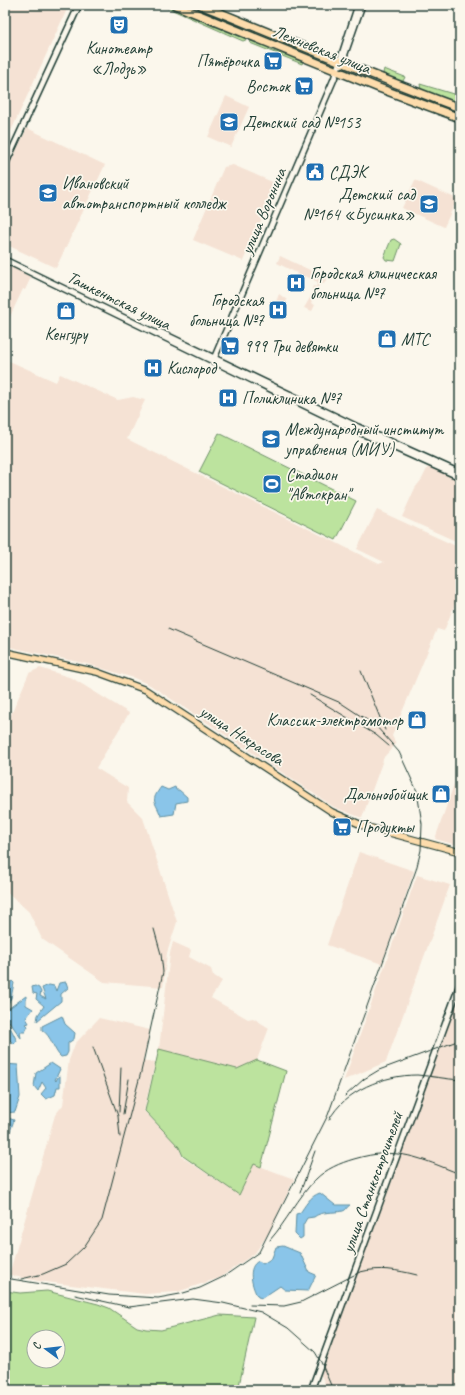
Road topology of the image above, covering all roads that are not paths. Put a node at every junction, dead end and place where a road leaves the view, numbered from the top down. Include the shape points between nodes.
1 (79, 5) edge
2 (175, 5) edge
3 (201, 5) edge
4 (358, 5) edge
5 (362, 5) edge
6 (342, 62) junction
7 (337, 71) junction
8 (460, 108) edge
9 (460, 118) edge
10 (5, 165) edge
11 (5, 256) edge
12 (5, 260) edge
13 (164, 336) junction
14 (214, 360) junction
15 (460, 473) edge
16 (460, 477) edge
17 (5, 652) edge
18 (460, 852) edge
19 (460, 984) edge
20 (311, 1390) edge

1 - 10 main road
2 - 7 highway, Лежневская улица
3 - 6 highway, Лежневская улица
4 - 6 main road
5 - 6 main road
6 - 7 main road, улица Воронина
6 - 8 highway, Лежневская улица
7 - 9 highway, Лежневская улица
7 - 14 main road, улица Воронина
11 - 13 main road, Ташкентская улица
12 - 13 main road, Ташкентская улица
13 - 14 main road, Ташкентская улица
14 - 15 main road, Ташкентская улица
14 - 16 main road, Ташкентская улица via 357,431
17 - 18 main road, улица Некрасова via 97,672 146,690 332,812 364,826
19 - 20 main road, улица Станкостроителей

